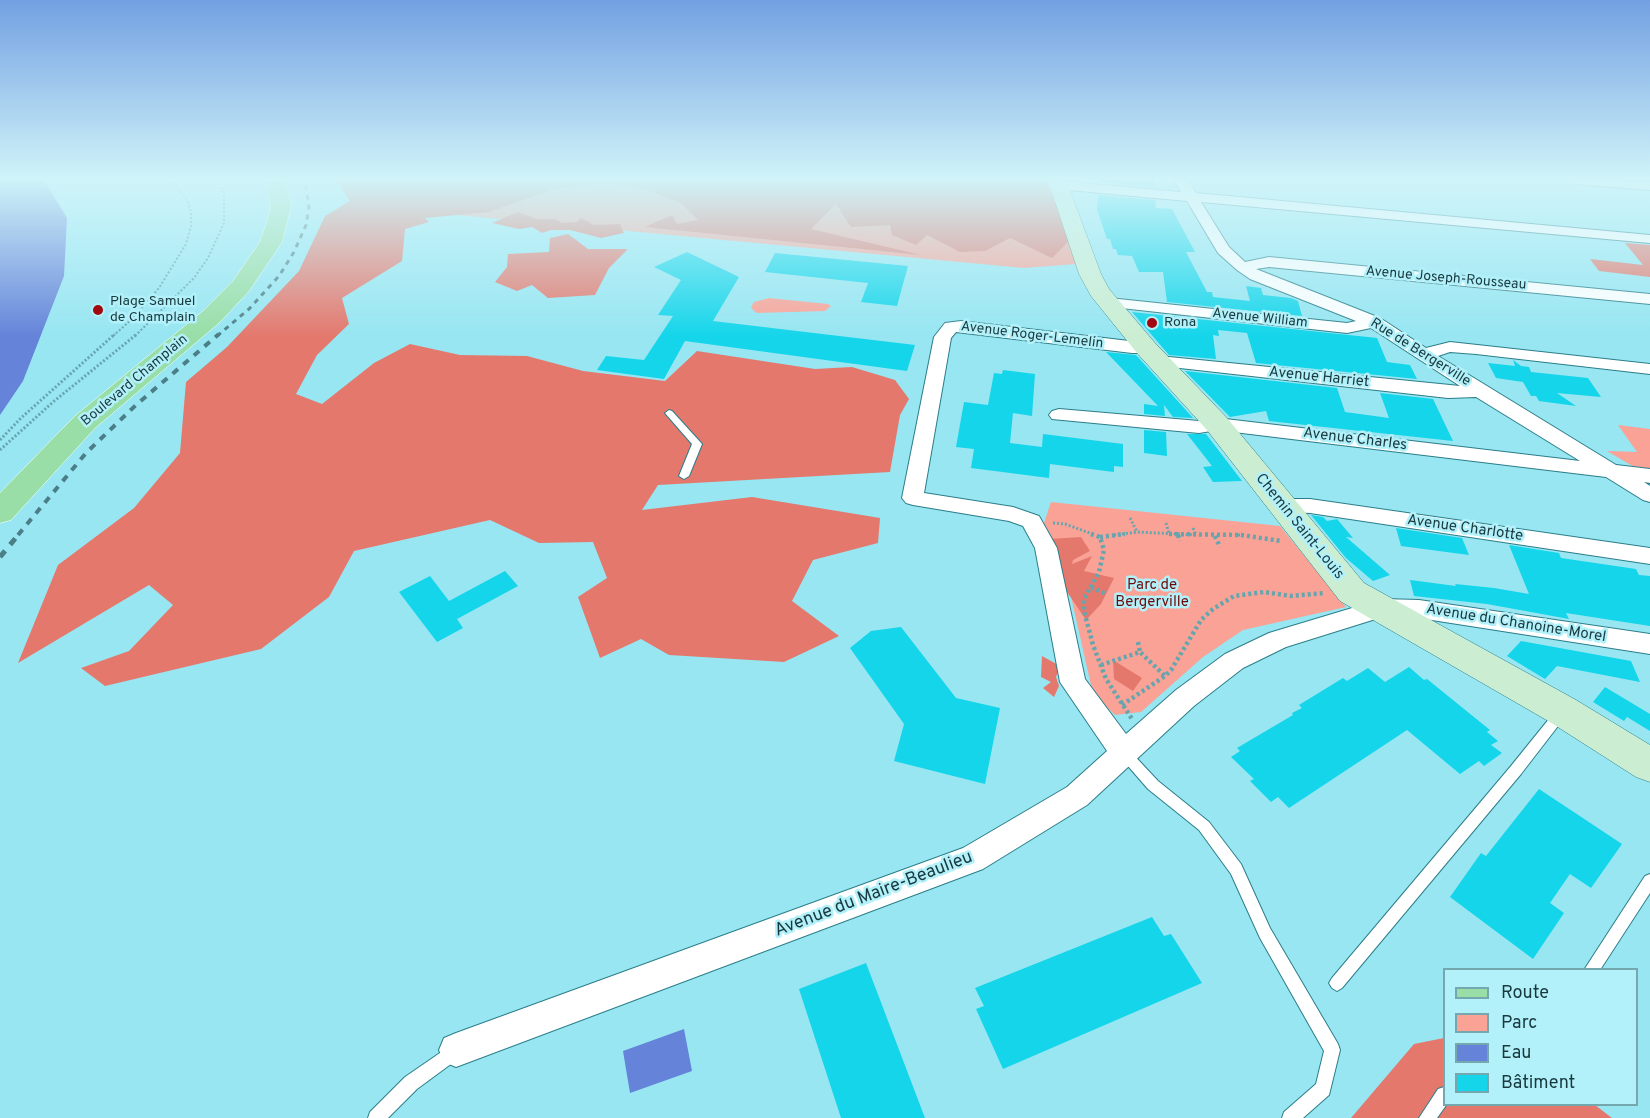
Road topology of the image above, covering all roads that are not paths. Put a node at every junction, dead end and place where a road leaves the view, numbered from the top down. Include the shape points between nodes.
1 (257, 232) edge
2 (274, 232) edge
3 (1074, 232) edge
4 (1213, 232) edge
5 (1576, 232) edge
6 (1650, 239) edge
7 (1242, 267) junction
8 (1650, 299) edge
9 (1109, 303) junction
10 (1374, 322) junction
11 (1152, 354) junction
12 (1423, 354) junction
13 (1650, 369) edge
14 (1480, 391) junction
15 (669, 413) dead end
16 (1059, 415) dead end
17 (1217, 424) junction
18 (1611, 470) junction
19 (684, 476) dead end
20 (1650, 476) edge
21 (0, 483) edge
22 (1650, 495) edge
23 (1281, 506) junction
24 (0, 512) edge
25 (1650, 556) edge
26 (1382, 608) junction
27 (1650, 644) edge
28 (1563, 711) junction
29 (1134, 744) junction
30 (1650, 765) edge
31 (1650, 881) edge
32 (1593, 968) edge
33 (1337, 983) dead end
34 (456, 1050) joint
35 (1443, 1096) edge
36 (375, 1118) edge
37 (1290, 1118) edge
38 (1427, 1118) edge

1 - 21 main road, Boulevard Champlain via 225,283 170,336 72,414
2 - 24 main road, Boulevard Champlain via 241,286 211,317 85,422
3 - 9 street, Chemin Saint-Louis via 1089,274
4 - 7 street, Rue de Bergerville via 1223,250
5 - 6 street
7 - 8 street, Avenue Joseph-Rousseau via 1269,262
7 - 10 street, Rue de Bergerville
9 - 10 street, Avenue William via 1347,328
9 - 11 street, Chemin Saint-Louis
10 - 12 street, Rue de Bergerville
11 - 14 street, Avenue Harriet via 1448,392
11 - 17 street, Chemin Saint-Louis
11 - 29 street, Avenue Roger-Lemelin via 1132,348 951,327 943,337 913,498 1013,514 1031,521 1046,548 1072,682
12 - 13 street via 1450,347
12 - 14 street, Rue de Bergerville
14 - 18 street, Rue de Bergerville
15 - 19 lane via 697,444
16 - 17 street, Avenue Charles via 1198,427
17 - 18 street, Avenue Charles
17 - 23 street, Chemin Saint-Louis
18 - 20 street, Avenue Charles
18 - 22 street, Rue de Bergerville
23 - 25 street, Avenue Charlotte via 1310,506
23 - 26 street, Chemin Saint-Louis via 1352,592
26 - 27 street, Avenue du Chanoine-Morel via 1419,609
26 - 28 street, Chemin Saint-Louis
26 - 29 street, Avenue du Maire-Beaulieu via 1278,640 1234,661
28 - 30 street, Chemin Saint-Louis
28 - 33 lane
29 - 34 street, Avenue du Maire-Beaulieu via 1077,796 972,860
29 - 37 lane via 1153,784 1204,826 1236,869 1265,933 1332,1050 1323,1089
31 - 32 lane
34 - 36 lane via 411,1083
35 - 38 lane

